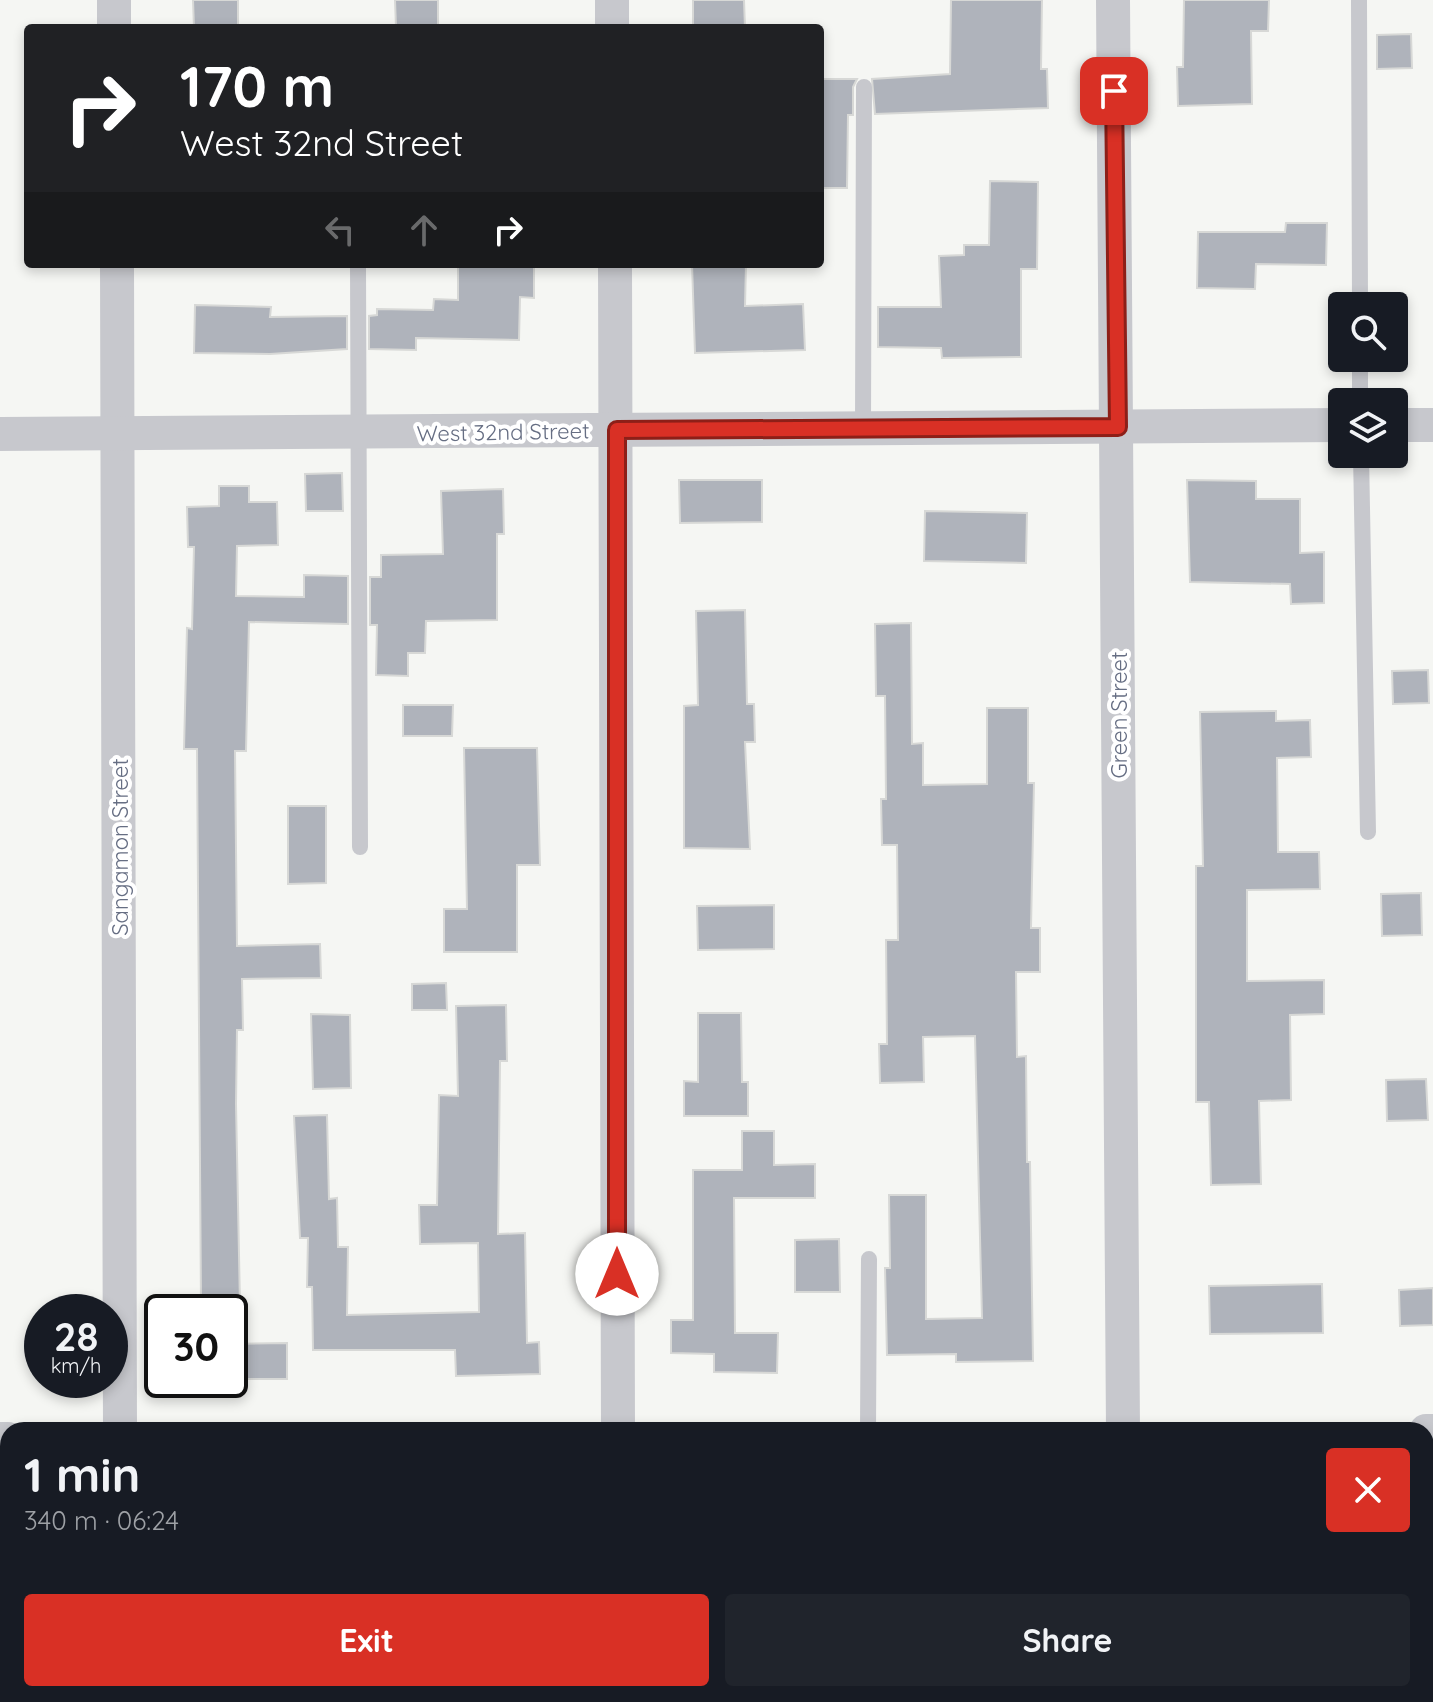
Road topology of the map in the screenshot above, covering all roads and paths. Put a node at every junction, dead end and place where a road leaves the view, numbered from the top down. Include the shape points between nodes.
1 (114, 0) edge
2 (612, 0) edge
3 (1113, 0) edge
4 (1359, 0) edge
5 (114, 24) edge
6 (612, 24) edge
7 (864, 87) dead end
8 (117, 268) edge
9 (358, 268) edge
10 (615, 268) edge
11 (1360, 292) edge
12 (1328, 425) edge
13 (1408, 425) edge
14 (1433, 425) edge
15 (1118, 427) junction
16 (863, 429) junction
17 (617, 430) junction
18 (120, 433) junction
19 (357, 433) junction
20 (0, 434) edge
21 (1361, 468) edge
22 (1368, 832) dead end
23 (360, 847) dead end
24 (869, 1259) dead end
25 (120, 1422) edge
26 (618, 1422) edge
27 (868, 1422) edge
28 (1123, 1422) edge

1 - 5 street
2 - 6 street
3 - 15 street, Green Street
4 - 11 lane
7 - 16 lane
8 - 18 street, Sangamon Street
9 - 19 lane
10 - 17 street
12 - 15 street, West 32nd Street
13 - 14 street
15 - 16 street, West 32nd Street
15 - 28 street, Green Street
16 - 17 street, West 32nd Street
17 - 19 street, West 32nd Street
17 - 26 street
18 - 19 street, West 32nd Street
18 - 20 street, West 32nd Street
18 - 25 street, Sangamon Street
19 - 23 lane
21 - 22 lane
24 - 27 lane

